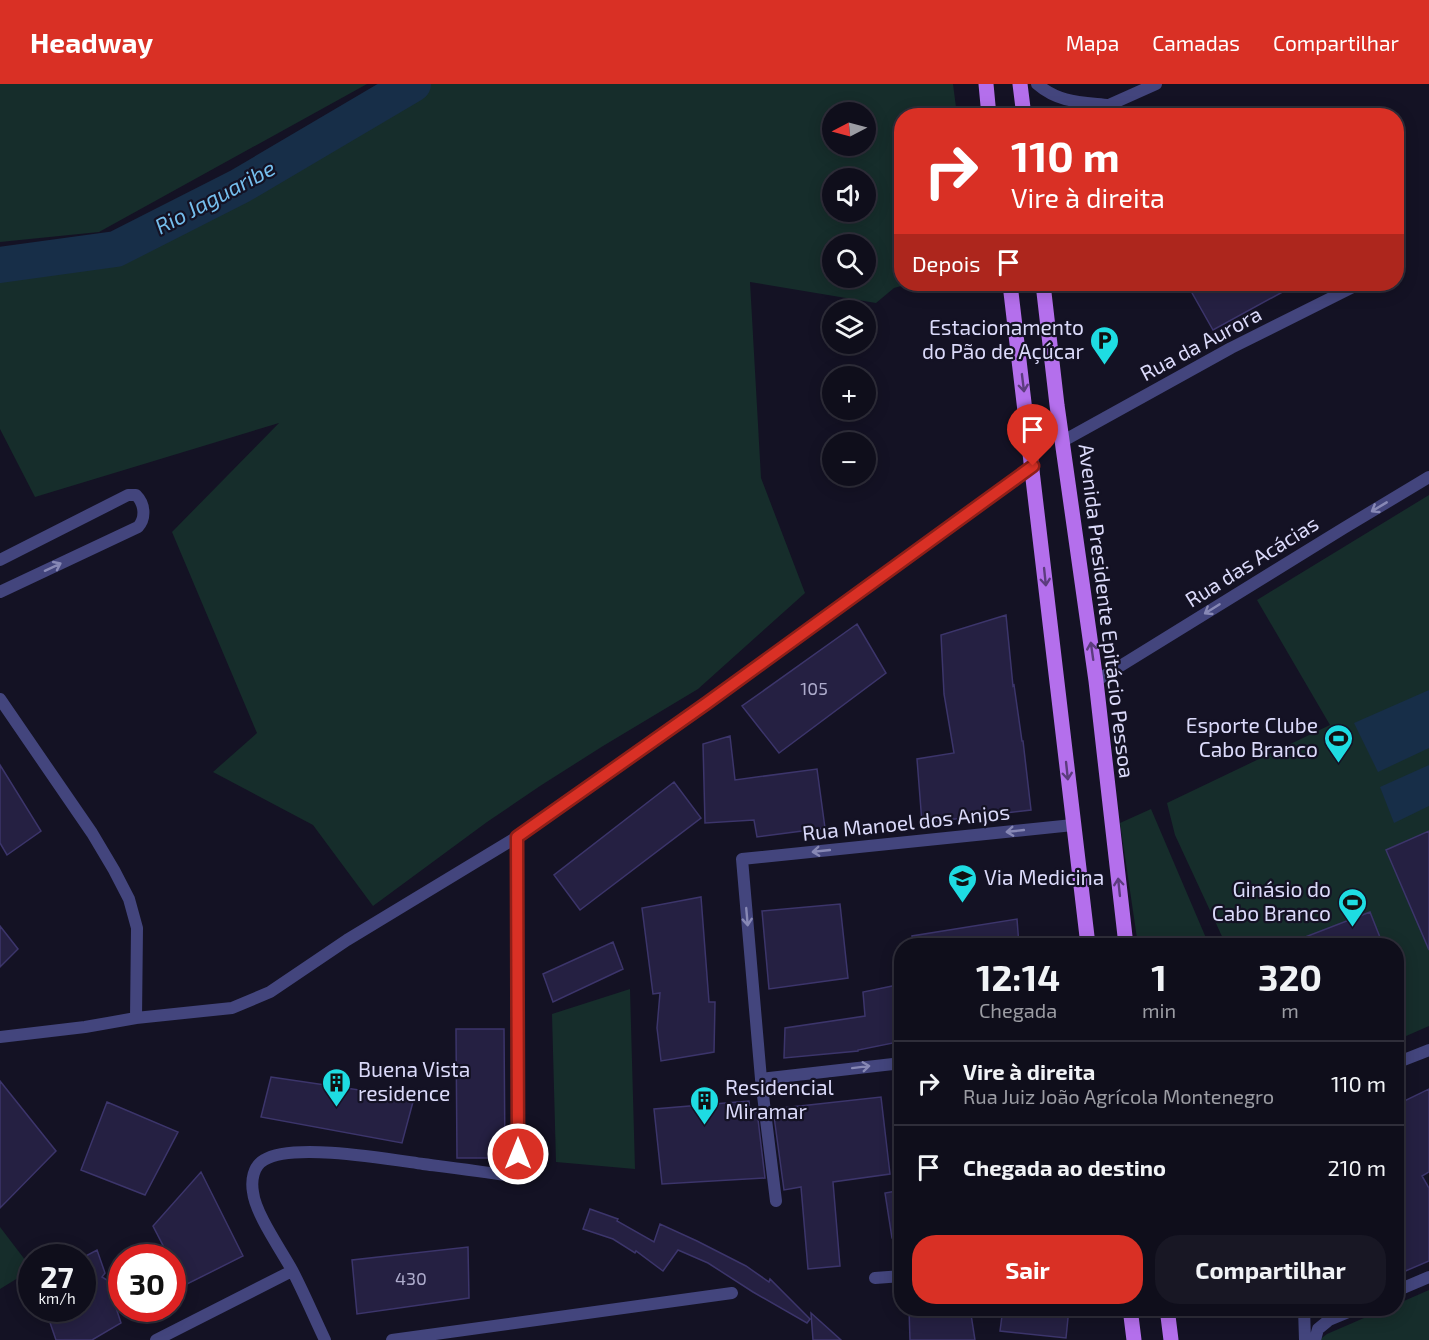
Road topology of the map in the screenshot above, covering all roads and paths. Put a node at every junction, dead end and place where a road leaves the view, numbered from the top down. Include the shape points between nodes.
1 (986, 84) edge
2 (1020, 84) edge
3 (1037, 84) edge
4 (1156, 84) edge
5 (1109, 105) junction
6 (988, 108) edge
7 (1023, 108) edge
8 (1104, 108) edge
9 (1011, 291) edge
10 (1044, 291) edge
11 (1345, 291) edge
12 (1063, 441) junction
13 (1033, 466) junction
14 (1429, 477) edge
15 (0, 560) edge
16 (0, 592) edge
17 (1096, 681) junction
18 (0, 699) edge
19 (1073, 825) junction
20 (517, 837) junction
21 (1087, 938) edge
22 (1125, 938) edge
23 (136, 1018) junction
24 (0, 1037) edge
25 (1429, 1050) edge
26 (1404, 1060) edge
27 (894, 1064) edge
28 (761, 1079) junction
29 (776, 1201) dead end
30 (292, 1271) junction
31 (894, 1277) edge
32 (1429, 1277) edge
33 (875, 1278) dead end
34 (1404, 1288) edge
35 (732, 1293) dead end
36 (1131, 1316) edge
37 (1168, 1316) edge
38 (1304, 1316) edge
39 (1310, 1316) edge
40 (1339, 1316) edge
41 (1329, 1320) junction
42 (156, 1340) edge
43 (325, 1340) edge
44 (392, 1340) edge
45 (1134, 1340) edge
46 (1171, 1340) edge
47 (1305, 1340) edge
48 (1315, 1340) edge

1 - 6 main road
2 - 7 main road
3 - 5 street via 1063,100
4 - 5 street
5 - 8 street
9 -> 13 main road
10 - 12 main road, Avenida Presidente Epitácio Pessoa
11 - 12 street, Rua da Aurora via 1231,348
17 -> 12 main road, Avenida Presidente Epitácio Pessoa
13 -> 19 main road
13 - 20 street
14 -> 17 street, Rua das Acácias
16 -> 15 street via 138,527 144,516 140,500 136,495 128,495
22 -> 17 main road, Avenida Presidente Epitácio Pessoa
18 - 23 street via 92,833 129,899 137,928
19 - 21 main road
19 -> 28 street, Rua Manoel dos Anjos via 742,859
20 - 23 street via 347,940 270,992 232,1008
20 - 30 street via 518,1177 360,1155 304,1152 269,1157 256,1168 252,1190 259,1211
23 - 24 street
25 - 26 street
28 -> 27 street
28 - 29 street
30 - 42 street
30 - 43 street
31 - 33 street
32 - 34 street
35 - 44 street
36 - 45 main road
37 - 46 main road
38 - 47 street
39 - 41 street
40 - 41 street
41 - 48 street via 1318,1329

